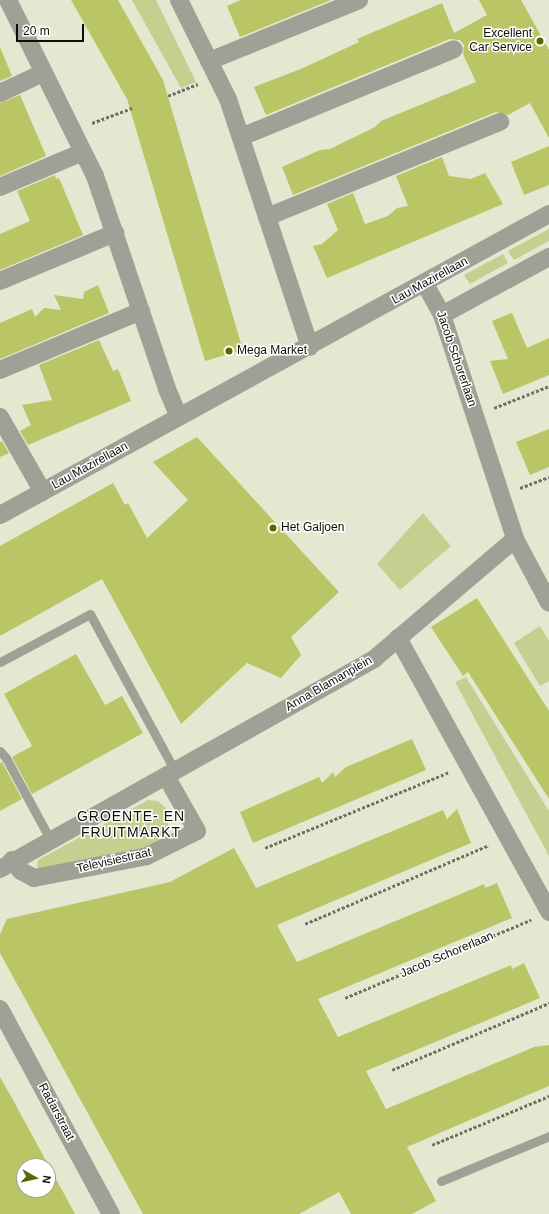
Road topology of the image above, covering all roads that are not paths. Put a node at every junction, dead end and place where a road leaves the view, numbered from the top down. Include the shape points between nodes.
1 (8, 0) edge
2 (179, 0) edge
3 (359, 0) edge
4 (454, 49) dead end
5 (209, 61) junction
6 (44, 73) junction
7 (0, 93) edge
8 (500, 122) dead end
9 (240, 137) junction
10 (83, 152) junction
11 (0, 187) edge
12 (549, 214) edge
13 (267, 217) junction
14 (115, 233) junction
15 (549, 257) edge
16 (0, 281) edge
17 (426, 284) junction
18 (141, 311) junction
19 (442, 315) junction
20 (310, 347) junction
21 (0, 370) edge
22 (0, 417) edge
23 (180, 417) junction
24 (43, 492) junction
25 (0, 515) edge
26 (514, 539) junction
27 (549, 603) edge
28 (398, 638) junction
29 (0, 662) edge
30 (0, 751) edge
31 (171, 774) junction
32 (50, 840) junction
33 (6, 864) edge
34 (542, 915) edge
35 (0, 1009) edge
36 (549, 1136) edge
37 (441, 1181) dead end
38 (111, 1214) edge

1 - 6 street
2 - 5 street
3 - 5 street
4 - 9 street
5 - 9 street via 228,99
6 - 7 street
6 - 10 street
8 - 13 street
9 - 13 street
10 - 11 street
10 - 14 street via 95,176
12 - 17 street, Lau Mazirellaan
13 - 20 street
14 - 16 street
14 - 18 street
15 - 19 street
17 - 19 street, Jacob Schorerlaan
17 - 20 street, Lau Mazirellaan
18 - 21 street
18 - 23 street via 167,389
19 - 26 street, Jacob Schorerlaan
20 - 23 street, Lau Mazirellaan
22 - 24 street
23 - 24 street, Lau Mazirellaan
24 - 25 street, Lau Mazirellaan
26 - 27 street, Jacob Schorerlaan
26 - 28 street, Anna Blamanplein
28 - 31 street, Anna Blamanplein via 374,659
28 - 34 street via 507,836
29 - 31 lane via 90,614
30 - 32 lane
31 - 32 street, Televisiestraat
31 - 33 street, Televisiestraat via 197,831 147,856 34,878
32 - 33 street, Televisiestraat
35 - 38 street, Radarstraat
36 - 37 lane

